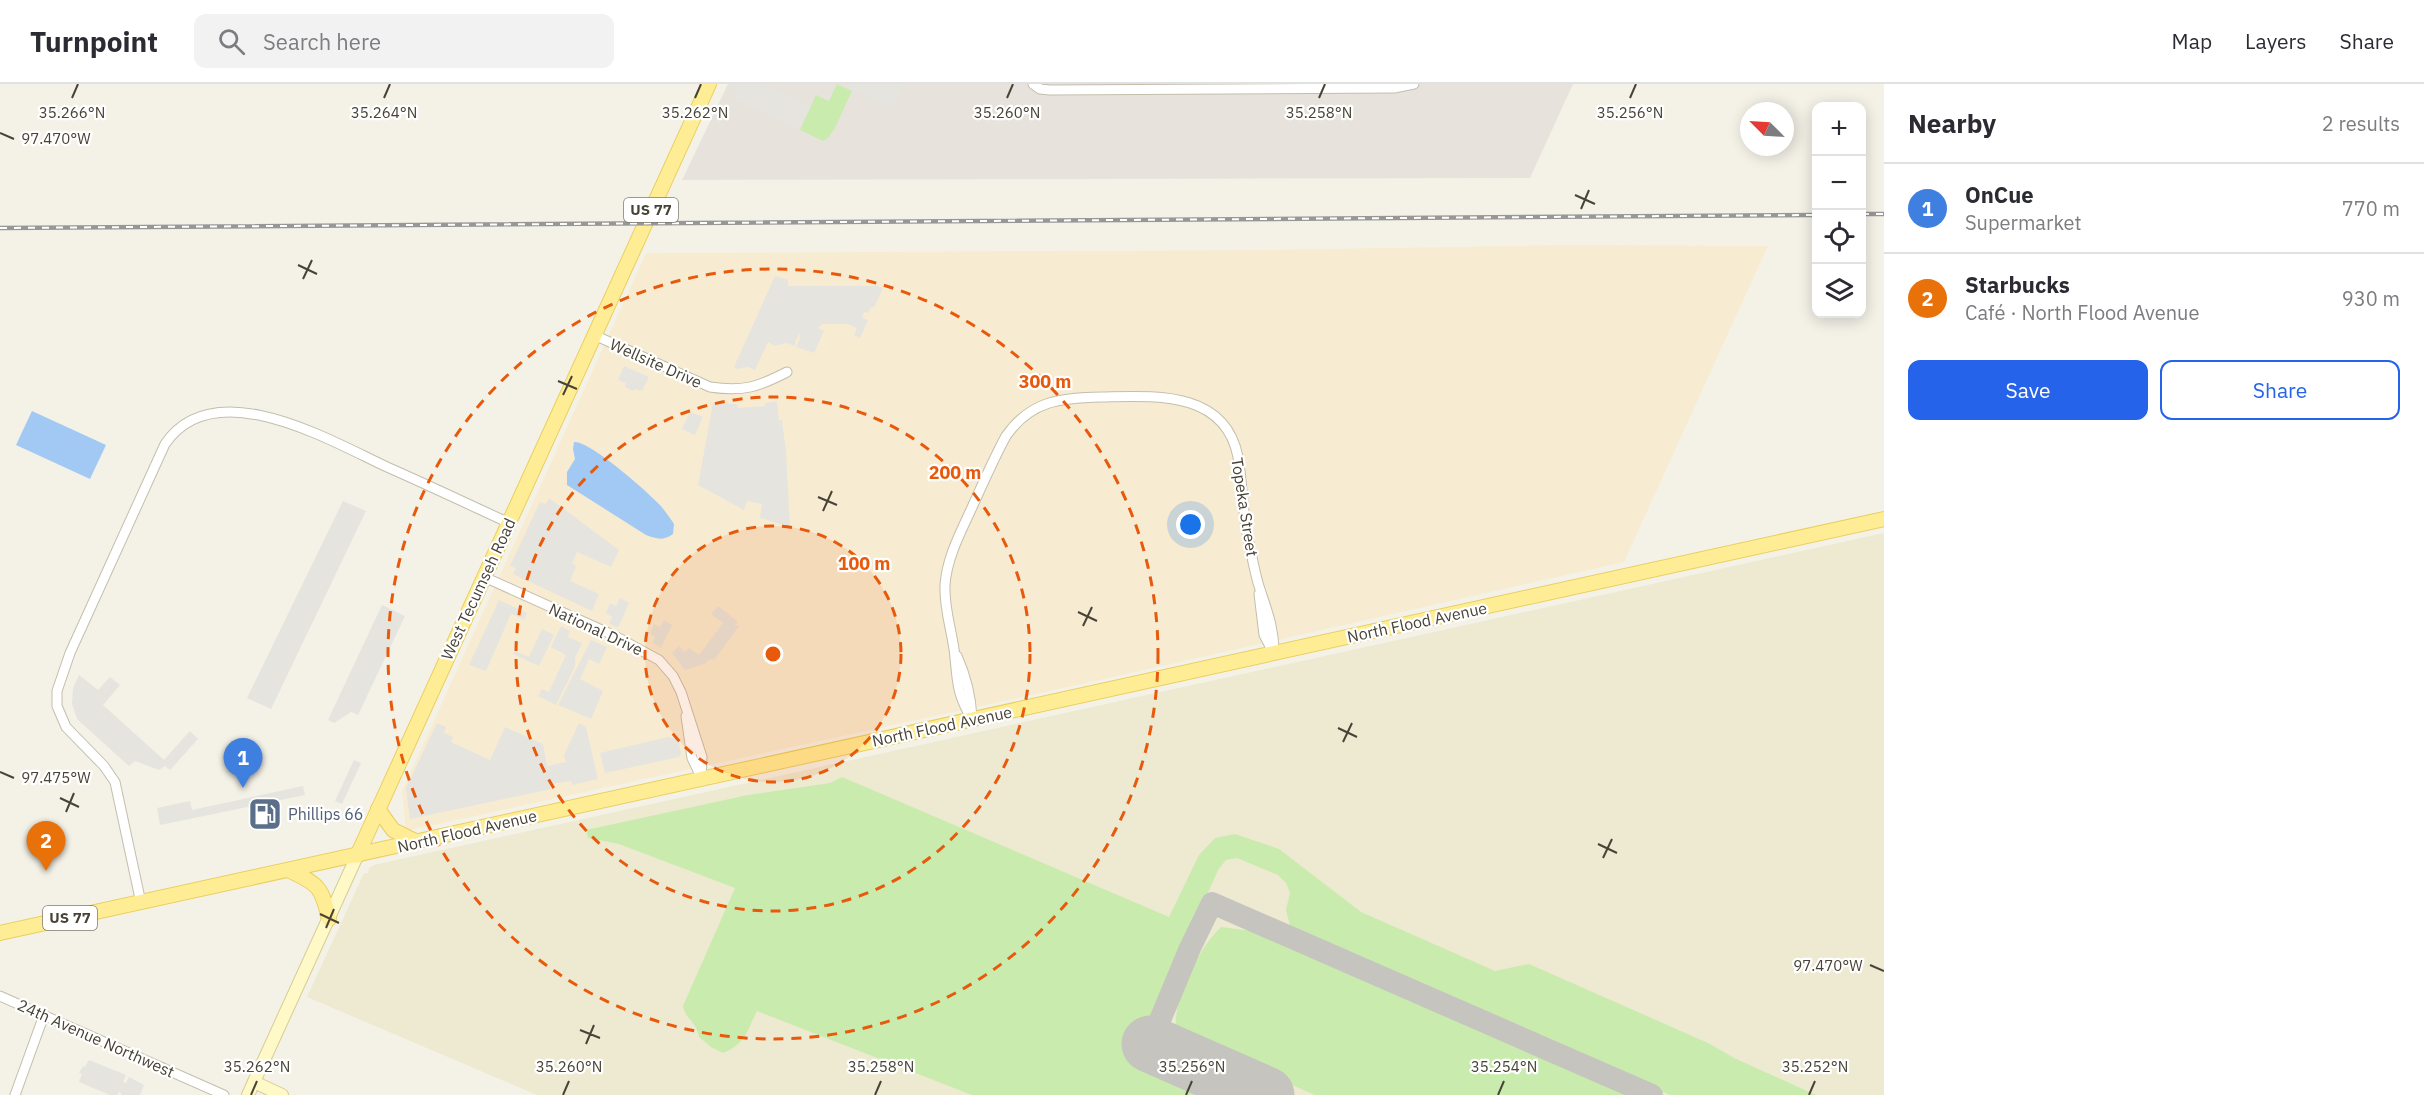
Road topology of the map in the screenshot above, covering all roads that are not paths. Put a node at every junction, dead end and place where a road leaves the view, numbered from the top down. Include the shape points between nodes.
1 (709, 84) edge
2 (1033, 84) edge
3 (1414, 84) edge
4 (594, 335) junction
5 (787, 372) dead end
6 (1884, 519) edge
7 (509, 523) junction
8 (484, 577) junction
9 (1274, 653) junction
10 (972, 720) junction
11 (702, 779) junction
12 (378, 809) junction
13 (417, 842) junction
14 (357, 856) junction
15 (290, 871) junction
16 (141, 903) junction
17 (329, 920) junction
18 (0, 933) edge
19 (0, 996) edge
20 (44, 1015) junction
21 (254, 1083) junction
22 (15, 1095) edge
23 (224, 1095) edge
24 (248, 1095) edge
25 (282, 1095) edge

1 - 4 main road, West Tecumseh Road / US 77
2 - 3 street via 1045,90 1123,90 1394,88
4 - 5 street, Wellsite Drive via 710,387 753,388
4 - 7 main road, West Tecumseh Road / US 77
6 - 9 main road, North Flood Avenue
7 - 8 main road, West Tecumseh Road / US 77
7 - 16 street via 283,420 241,413 209,414 177,429 165,444 58,681 57,691 57,706 66,727 115,782
8 - 11 street, National Drive via 652,655 666,666 686,704 702,757
8 - 12 main road, West Tecumseh Road / US 77
9 - 10 main road, North Flood Avenue
9 - 10 street, Topeka Street via 1264,635 1258,582 1244,521 1238,458 1226,429 1211,413 1169,397 1064,399 1046,403 1025,415 1010,430 948,565 946,606 954,649 966,676
10 - 11 main road, North Flood Avenue
11 - 13 main road, North Flood Avenue
12 - 13 main road via 393,830
12 - 14 main road, West Tecumseh Road / US 77
13 - 14 main road, North Flood Avenue
14 - 15 main road, North Flood Avenue / US 77
14 - 17 main road, West Tecumseh Road
15 - 16 main road, North Flood Avenue / US 77
15 - 17 main road via 319,888
16 - 18 main road, North Flood Avenue / US 77
17 - 21 main road, West Tecumseh Road
19 - 20 street, 24th Avenue Northwest
20 - 22 street
20 - 23 street, 24th Avenue Northwest
21 - 24 main road, West Tecumseh Road
21 - 25 main road

